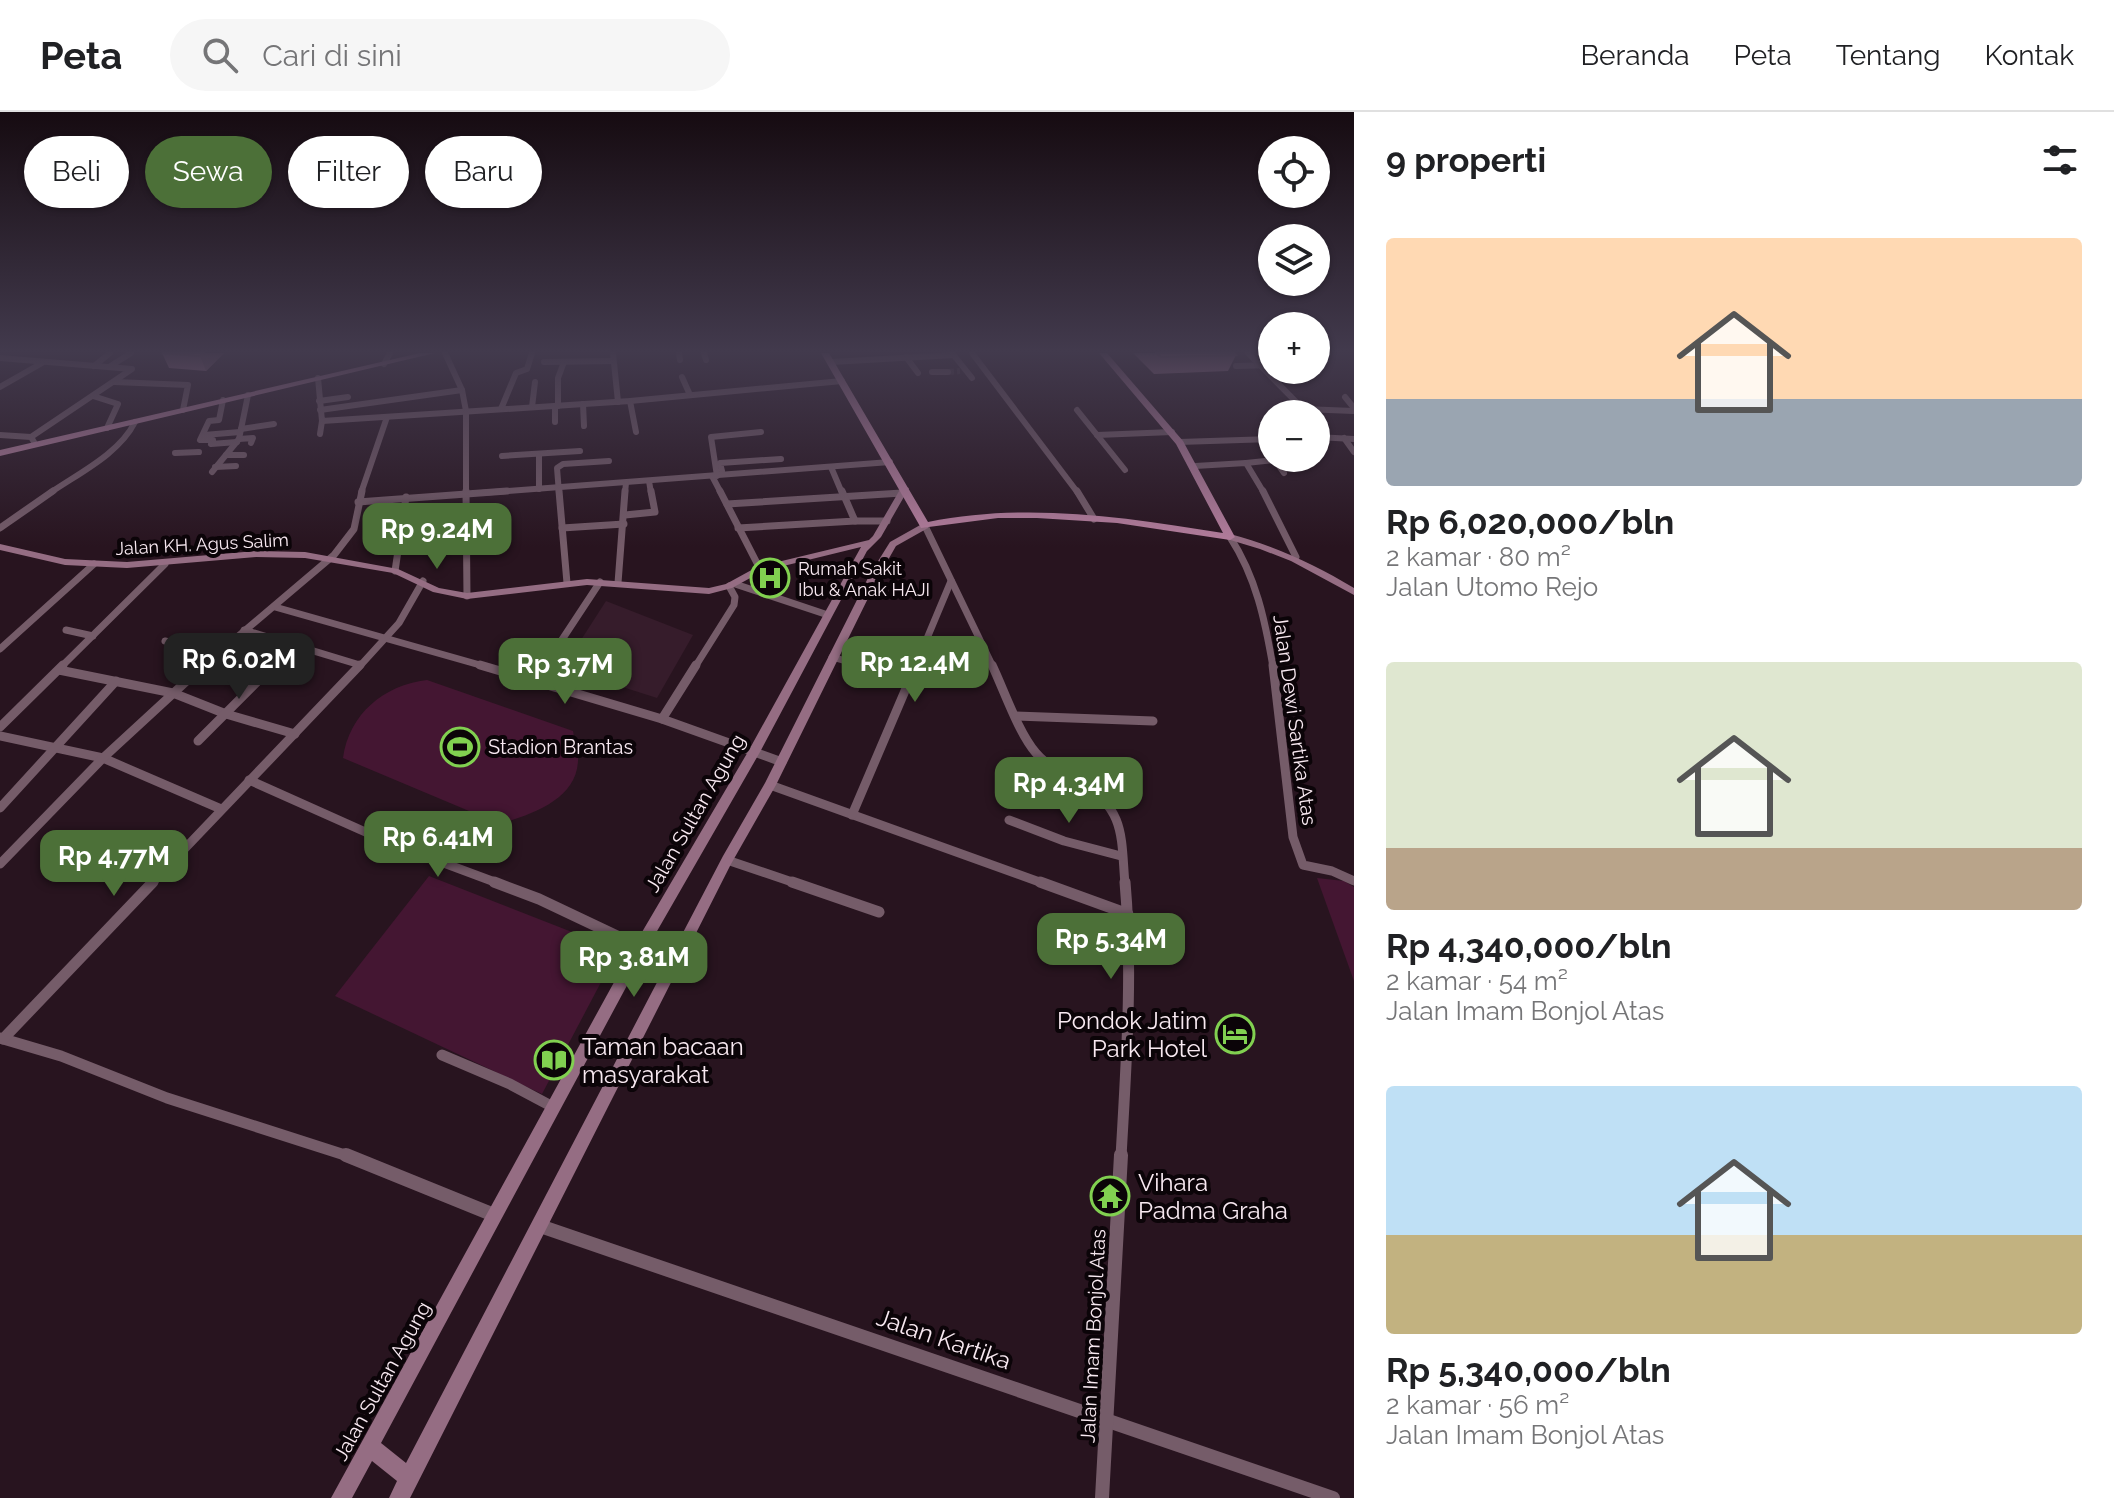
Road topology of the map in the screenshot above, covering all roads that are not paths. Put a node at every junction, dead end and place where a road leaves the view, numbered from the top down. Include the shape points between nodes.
1 (387, 417) edge
2 (64, 418) edge
3 (112, 418) edge
4 (152, 418) edge
5 (219, 418) edge
6 (243, 418) edge
7 (321, 418) edge
8 (376, 418) edge
9 (466, 418) edge
10 (555, 418) edge
11 (584, 418) edge
12 (633, 418) edge
13 (864, 418) edge
14 (1023, 418) edge
15 (1083, 418) edge
16 (1159, 418) edge
17 (322, 421) junction
18 (135, 422) junction
19 (555, 422) dead end
20 (274, 424) dead end
21 (584, 426) dead end
22 (107, 428) junction
23 (214, 429) dead end
24 (636, 432) dead end
25 (761, 432) dead end
26 (1172, 432) junction
27 (320, 434) dead end
28 (0, 435) edge
29 (1097, 435) junction
30 (239, 436) junction
31 (1330, 437) edge
32 (201, 438) junction
33 (1344, 438) junction
34 (1258, 439) edge
35 (1354, 439) edge
36 (33, 441) junction
37 (1179, 442) junction
38 (249, 444) dead end
39 (580, 451) dead end
40 (1354, 452) edge
41 (0, 453) edge
42 (175, 453) dead end
43 (539, 454) junction
44 (226, 455) junction
45 (244, 455) dead end
46 (502, 456) dead end
47 (781, 459) dead end
48 (609, 461) dead end
49 (890, 462) junction
50 (1246, 463) junction
51 (236, 466) dead end
52 (1195, 466) junction
53 (831, 467) junction
54 (1125, 470) dead end
55 (1284, 473) dead end
56 (718, 475) junction
57 (649, 481) junction
58 (626, 483) junction
59 (557, 488) junction
60 (539, 489) junction
61 (467, 493) junction
62 (844, 496) junction
63 (901, 496) junction
64 (406, 497) junction
65 (358, 502) junction
66 (727, 504) junction
67 (915, 508) junction
68 (1094, 519) junction
69 (624, 520) junction
70 (855, 521) junction
71 (887, 521) junction
72 (925, 526) junction
73 (0, 528) edge
74 (562, 528) junction
75 (738, 528) junction
76 (1230, 537) junction
77 (871, 542) junction
78 (0, 547) edge
79 (1296, 557) junction
80 (331, 559) junction
81 (94, 564) junction
82 (165, 564) junction
83 (760, 569) junction
84 (395, 571) junction
85 (423, 581) junction
86 (951, 581) junction
87 (600, 582) junction
88 (567, 583) junction
89 (618, 583) junction
90 (732, 585) junction
91 (1354, 592) edge
92 (467, 596) junction
93 (836, 600) junction
94 (857, 606) junction
95 (275, 607) junction
96 (828, 615) junction
97 (66, 630) dead end
98 (244, 630) junction
99 (93, 636) junction
100 (384, 638) junction
101 (165, 641) dead end
102 (293, 646) junction
103 (0, 649) edge
104 (217, 653) junction
105 (832, 657) junction
106 (360, 665) junction
107 (59, 670) junction
108 (909, 678) junction
109 (535, 680) junction
110 (116, 681) junction
111 (173, 693) junction
112 (226, 714) junction
113 (1016, 716) junction
114 (662, 719) junction
115 (1153, 721) dead end
116 (0, 727) edge
117 (295, 734) junction
118 (0, 736) edge
119 (198, 741) dead end
120 (54, 749) junction
121 (754, 752) junction
122 (103, 758) junction
123 (782, 762) junction
124 (249, 780) junction
125 (770, 785) junction
126 (0, 808) edge
127 (221, 809) junction
128 (852, 815) junction
129 (1009, 820) dead end
130 (1121, 856) junction
131 (727, 860) junction
132 (0, 864) edge
133 (1354, 881) edge
134 (879, 912) dead end
135 (1128, 914) junction
136 (640, 948) junction
137 (674, 963) junction
138 (2, 1038) edge
139 (442, 1055) dead end
140 (553, 1107) junction
141 (494, 1215) junction
142 (540, 1226) junction
143 (1106, 1421) junction
144 (369, 1446) junction
145 (409, 1478) junction
146 (341, 1498) edge
147 (399, 1498) edge
148 (1102, 1498) edge
149 (1333, 1498) edge

1 - 65 street
2 - 36 street
3 - 22 street
4 - 18 main road
5 - 32 street via 209,421
6 - 30 street
7 - 17 street
8 - 17 street
9 - 61 street
10 - 19 street
11 - 21 street
12 - 24 street
13 - 49 main road
14 - 68 street
15 - 29 street
16 - 26 main road
17 - 27 street
18 - 22 main road
18 - 73 street via 117,446
20 - 30 street
22 - 36 main road
23 - 30 street
25 - 56 street via 711,437
26 - 29 street
26 - 37 main road
28 - 36 street
29 - 54 street
30 - 32 street
30 - 38 street
30 - 44 street
31 - 33 street
32 - 42 street via 196,452
33 - 35 street
33 - 40 street
34 - 37 street
36 - 41 main road
37 - 52 main road
39 - 43 street
43 - 46 street
43 - 60 street
44 - 45 street
44 - 51 street via 213,469
47 - 56 street via 720,463
48 - 59 street via 559,465
49 - 53 street
49 - 63 main road
50 - 52 street
50 - 55 street via 1275,460
50 - 79 street
52 - 76 main road
53 - 56 street
53 - 62 street
56 - 57 street
56 - 66 street
57 - 58 street
57 - 69 street via 655,512
58 - 59 street
58 - 69 street
59 - 60 street
59 - 74 street
60 - 61 street
61 - 64 street
61 - 92 street
62 - 63 street
62 - 66 street
62 - 70 street
63 - 67 main road
63 - 67 main road
63 - 71 main road, Jalan Sultan Agung
64 - 65 street
64 - 84 street
65 - 80 street via 353,532
66 - 75 street
67 - 72 main road
68 - 72 main road via 1046,515
68 - 76 main road
69 - 74 street
69 - 89 street
70 - 71 street
70 - 75 street
71 - 77 main road, Jalan Sultan Agung
72 - 86 street, Jalan Imam Bonjol Atas
72 - 94 main road via 893,544
74 - 88 street
75 - 83 street
76 - 79 main road
76 - 133 street, Jalan Dewi Sartika Atas via 1244,554 1267,625 1293,837 1303,865
77 - 83 main road, Jalan KH. Agus Salim
77 - 93 main road, Jalan Sultan Agung
78 - 81 main road, Jalan KH. Agus Salim
79 - 91 main road
80 - 82 main road, Jalan KH. Agus Salim via 271,553
80 - 84 main road, Jalan KH. Agus Salim
80 - 95 street
81 - 82 main road, Jalan KH. Agus Salim
81 - 103 street
82 - 99 street
83 - 90 main road, Jalan KH. Agus Salim
84 - 85 main road, Jalan KH. Agus Salim
85 - 92 main road, Jalan KH. Agus Salim via 436,590
85 - 100 street
86 - 108 street
86 - 113 street, Jalan Imam Bonjol Atas
87 - 88 main road, Jalan KH. Agus Salim
87 - 89 main road, Jalan KH. Agus Salim
87 - 109 street
88 - 92 main road, Jalan KH. Agus Salim
89 - 90 main road, Jalan KH. Agus Salim via 698,591
90 - 96 street
90 - 114 street via 734,605
93 - 94 main road via 845,607
93 - 96 main road, Jalan Sultan Agung
94 - 105 main road
95 - 98 street
95 - 100 street
96 - 121 main road, Jalan Sultan Agung
97 - 99 street
98 - 102 street
98 - 104 street
99 - 107 street
100 - 106 street
100 - 109 street
101 - 104 street
102 - 106 street
102 - 112 street
104 - 111 street
105 - 108 street
105 - 123 main road
106 - 117 street
107 - 110 street
107 - 116 street
108 - 128 street
109 - 114 street
110 - 111 street
110 - 120 street
111 - 112 street
111 - 122 street
112 - 117 street
112 - 119 street
113 - 115 street
113 - 130 street, Jalan Imam Bonjol Atas via 1037,755 1107,800 1120,824
114 - 121 street
117 - 124 street
118 - 120 street
120 - 122 street
120 - 126 street
121 - 123 street
121 - 136 main road, Jalan Sultan Agung
122 - 127 street
122 - 132 street
123 - 125 main road
124 - 127 street
124 - 136 street via 390,843 539,899
125 - 128 street
125 - 131 main road
127 - 138 street
128 - 135 street
129 - 130 street
130 - 135 street, Jalan Imam Bonjol Atas
131 - 134 street
131 - 137 main road
135 - 143 street, Jalan Imam Bonjol Atas via 1123,1145
136 - 137 street
136 - 140 main road, Jalan Sultan Agung
137 - 142 main road
138 - 141 street via 338,1152
139 - 140 street
140 - 141 main road, Jalan Sultan Agung
141 - 144 main road, Jalan Sultan Agung
142 - 143 street, Jalan Kartika
142 - 145 main road
143 - 148 street, Jalan Imam Bonjol Atas
143 - 149 street, Jalan Kartika
144 - 145 main road
144 - 146 main road, Jalan Sultan Agung
145 - 147 main road

